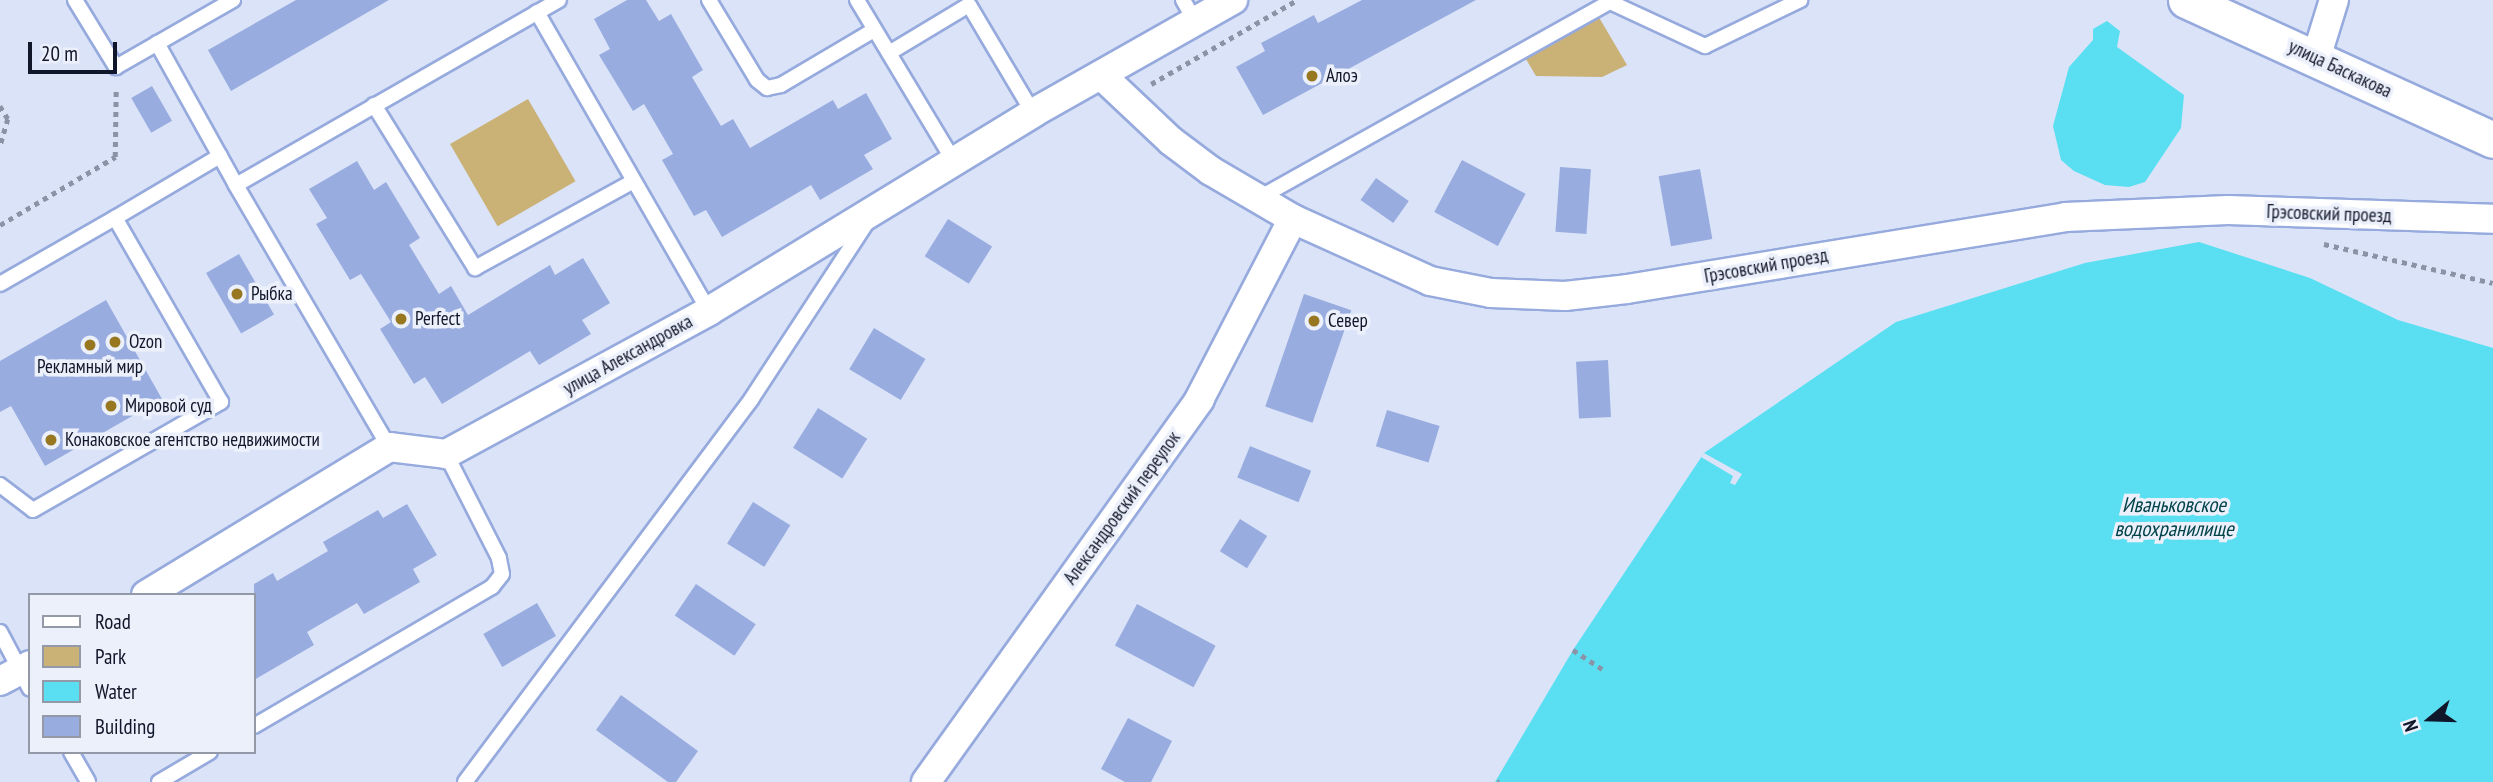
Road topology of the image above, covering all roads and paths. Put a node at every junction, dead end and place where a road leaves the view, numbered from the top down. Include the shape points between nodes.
1 (75, 0) edge
2 (233, 0) edge
3 (559, 0) edge
4 (709, 0) edge
5 (858, 0) edge
6 (1233, 0) edge
7 (1297, 0) edge
8 (1800, 0) edge
9 (2186, 0) edge
10 (2334, 0) edge
11 (1189, 10) edge
12 (537, 12) junction
13 (874, 30) junction
14 (157, 43) junction
15 (889, 53) junction
16 (2316, 58) junction
17 (116, 67) junction
18 (1101, 75) junction
19 (1126, 99) junction
20 (374, 105) junction
21 (0, 106) edge
22 (1033, 113) junction
23 (2493, 140) edge
24 (0, 147) edge
25 (220, 156) junction
26 (956, 163) junction
27 (632, 182) junction
28 (236, 184) junction
29 (1259, 198) junction
30 (874, 212) junction
31 (115, 218) junction
32 (1293, 219) junction
33 (2493, 219) edge
34 (0, 225) edge
35 (2319, 243) dead end
36 (2493, 283) edge
37 (0, 284) edge
38 (709, 311) junction
39 (389, 447) junction
40 (446, 454) junction
41 (0, 485) edge
42 (149, 593) edge
43 (0, 632) edge
44 (1573, 650) dead end
45 (1602, 669) dead end
46 (20, 677) edge
47 (256, 725) edge
48 (72, 754) edge
49 (206, 754) edge
50 (88, 782) edge
51 (159, 782) edge
52 (465, 782) edge
53 (926, 782) edge

1 - 17 lane
2 - 14 lane
3 - 12 lane
4 - 13 lane via 757,80 767,88 781,85
5 - 13 lane
6 - 11 street, улица Александровка
7 - 19 path
8 - 29 lane via 1705,46 1610,2
9 - 16 street, улица Баскакова
10 - 16 street
11 - 18 street, улица Александровка
12 - 20 lane
12 - 27 lane
13 - 15 lane
14 - 17 lane
14 - 25 lane
15 - 22 lane via 969,5
15 - 26 lane
16 - 23 street, улица Баскакова
17 - 34 path via 115,157
18 - 19 street, Грэсовский проезд
18 - 22 street, улица Александровка
19 - 29 street, Грэсовский проезд via 1201,163
20 - 27 lane via 475,268
20 - 28 lane
21 - 24 path via 8,119
22 - 26 street, улица Александровка
25 - 28 lane
25 - 31 lane
26 - 30 street, улица Александровка
27 - 38 lane
28 - 39 lane
29 - 32 street, Грэсовский проезд
30 - 38 street, улица Александровка
30 - 52 lane via 752,398
31 - 37 lane
31 - 41 lane via 221,402 33,510
32 - 33 street, Грэсовский проезд via 1430,281 1491,293 1565,296 2065,217 2228,210
32 - 53 street, Александровский переулок via 1199,400
35 - 36 path
38 - 40 street, улица Александровка
39 - 40 street
39 - 42 street
40 - 47 lane via 499,558 502,574 492,587
43 - 46 lane
44 - 45 path
48 - 50 lane
49 - 51 lane

